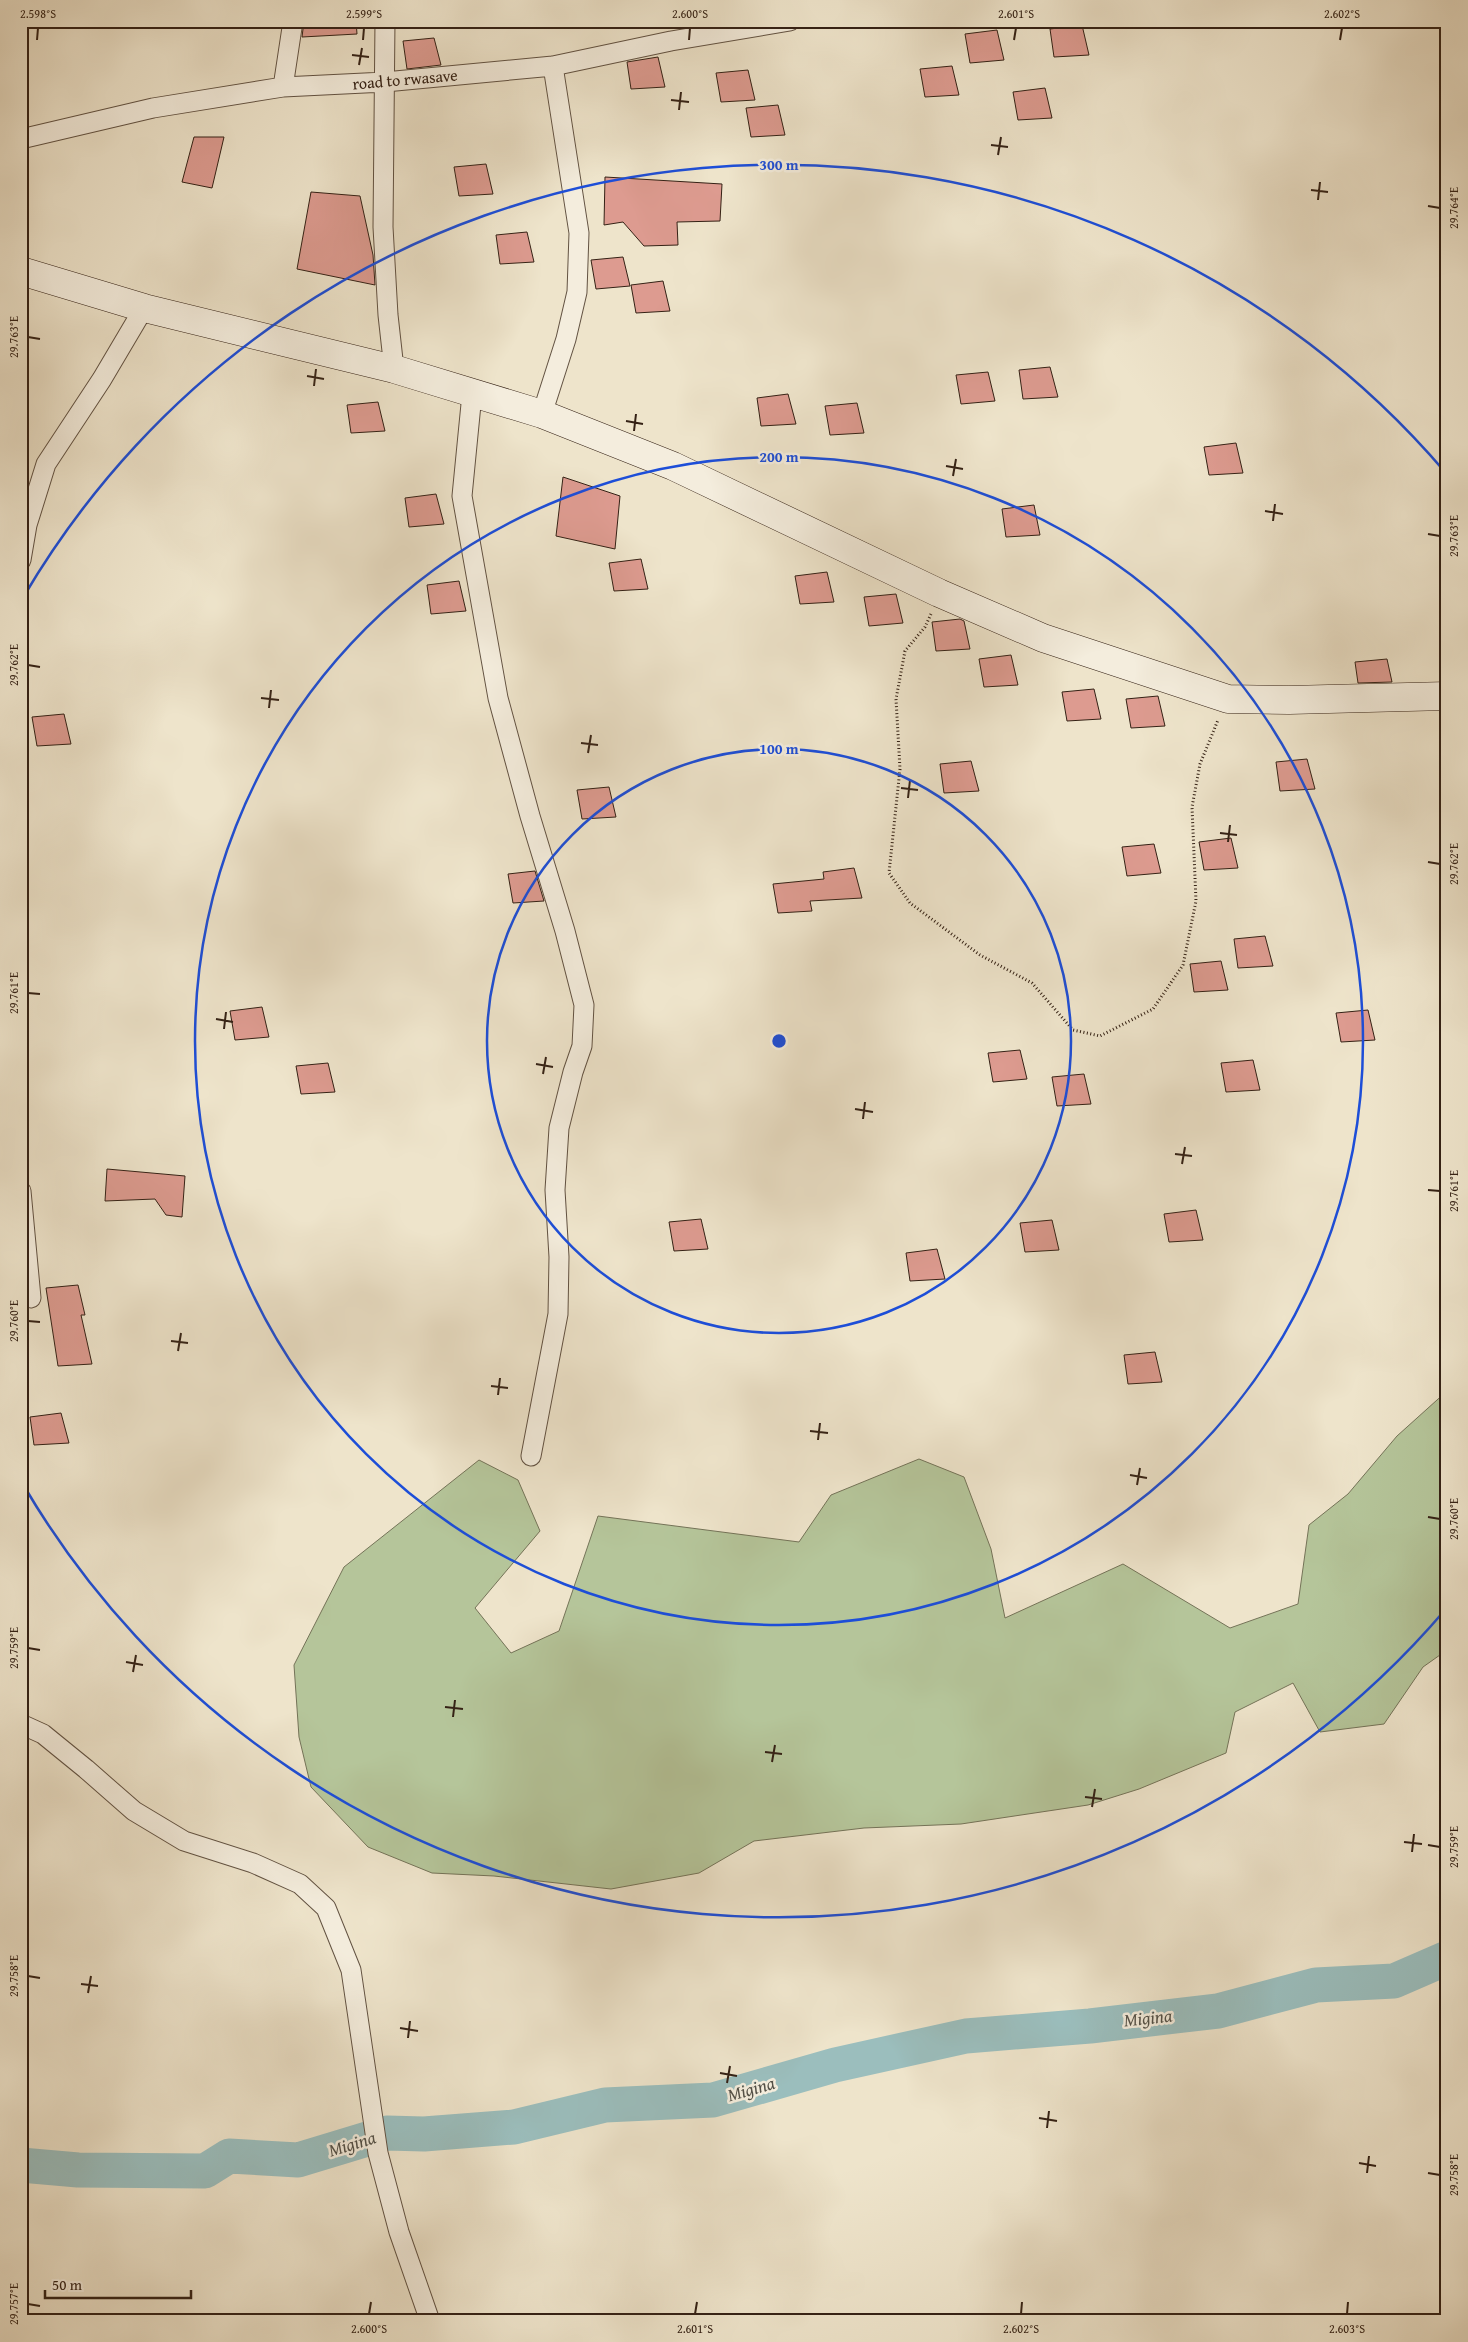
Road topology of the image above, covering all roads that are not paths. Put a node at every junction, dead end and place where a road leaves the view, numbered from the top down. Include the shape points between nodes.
1 (293, 21) edge
2 (385, 21) edge
3 (790, 21) edge
4 (553, 66) junction
5 (385, 82) junction
6 (283, 87) junction
7 (21, 139) edge
8 (21, 271) edge
9 (144, 308) junction
10 (394, 369) junction
11 (472, 394) junction
12 (542, 414) junction
13 (21, 560) edge
14 (1447, 696) edge
15 (21, 1191) edge
16 (31, 1298) dead end
17 (531, 1456) dead end
18 (21, 1724) edge
19 (430, 2321) edge

1 - 6 street
2 - 5 street
3 - 4 street, road to rwasave via 671,40
4 - 5 street, road to rwasave
4 - 12 street via 579,234 577,292
5 - 6 street, road to rwasave
5 - 10 street via 383,227
6 - 7 street, road to rwasave via 153,108
8 - 9 main road
9 - 10 main road
9 - 13 street via 46,464 27,525
10 - 11 main road
11 - 12 main road
11 - 17 street via 462,496 498,698 584,1005 582,1046 559,1128 555,1190 558,1314
12 - 14 main road via 673,466 939,593 1043,638 1228,699
15 - 16 street
18 - 19 street via 43,1734 134,1811 184,1841 253,1863 300,1884 326,1908 351,1970 378,2154 399,2232

